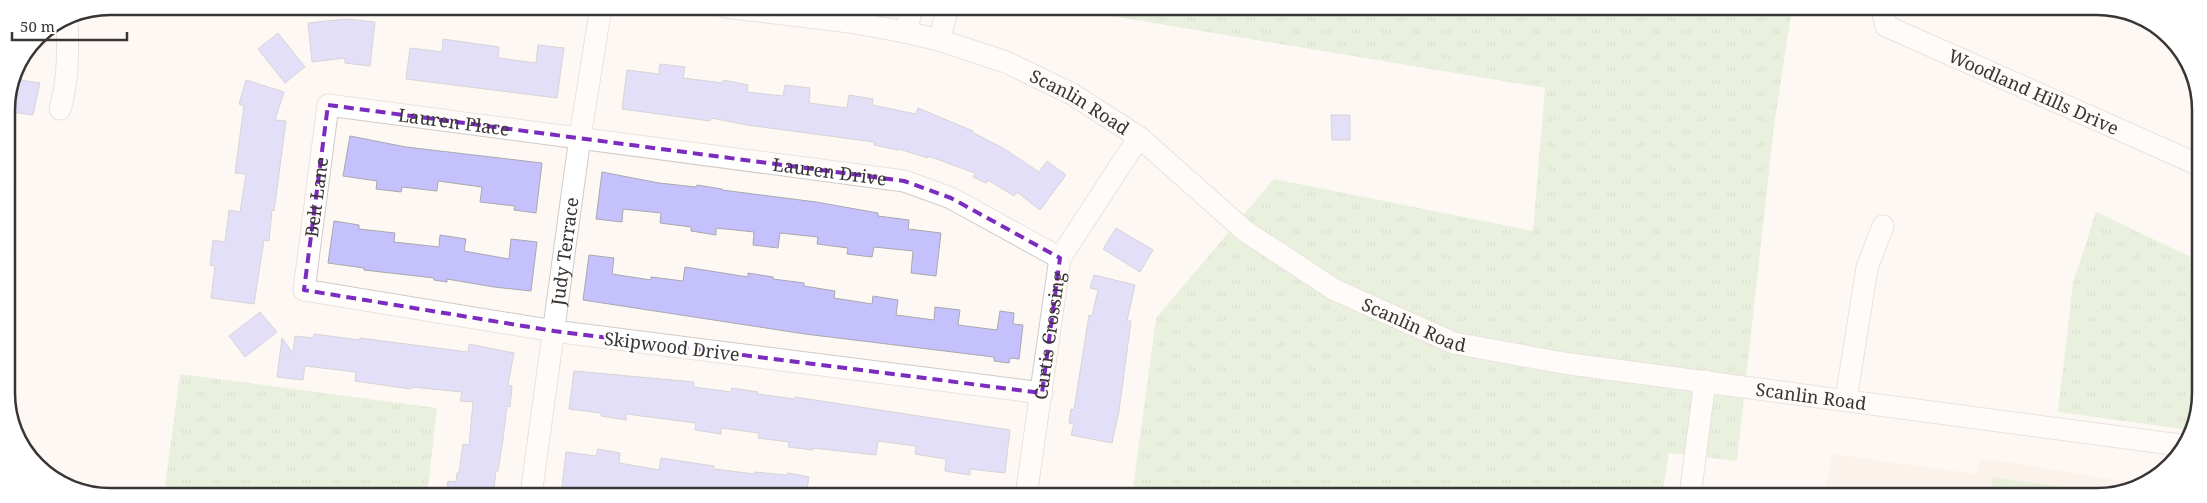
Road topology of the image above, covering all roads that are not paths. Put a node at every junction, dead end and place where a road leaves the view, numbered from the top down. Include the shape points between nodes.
1 (600, 15) edge
2 (792, 15) edge
3 (910, 15) edge
4 (946, 15) edge
5 (1884, 15) edge
6 (68, 25) edge
7 (905, 32) junction
8 (939, 40) junction
9 (328, 105) joint
10 (60, 109) dead end
11 (580, 137) junction
12 (1140, 137) junction
13 (2192, 162) edge
14 (1883, 226) dead end
15 (1060, 258) junction
16 (304, 290) joint
17 (554, 330) junction
18 (1705, 381) junction
19 (1042, 393) junction
20 (1846, 399) junction
21 (2177, 445) edge
22 (532, 488) edge
23 (1027, 488) edge
24 (1691, 488) edge

1 - 11 street, Judy Terrace
2 - 7 street, Scanlin Road
3 - 7 street
4 - 8 street
5 - 13 street, Woodland Hills Drive via 1886,26
6 - 10 street via 67,85
7 - 8 street, Scanlin Road
8 - 12 street, Scanlin Road via 1006,62 1072,94
9 - 11 street, Lauren Place
9 - 16 street, Belt Lane
11 - 15 street, Lauren Drive via 904,181 951,198
11 - 17 street, Judy Terrace
12 - 15 street, Curtis Crossing
12 - 18 street, Scanlin Road via 1245,231 1335,290 1454,343 1563,363
14 - 20 street via 1867,268
15 - 19 street, Curtis Crossing
16 - 17 street, Skipwood Drive
17 - 19 street, Skipwood Drive
17 - 22 street, Judy Terrace
18 - 20 street, Scanlin Road
18 - 24 street
19 - 23 street, Curtis Crossing
20 - 21 street, Scanlin Road

